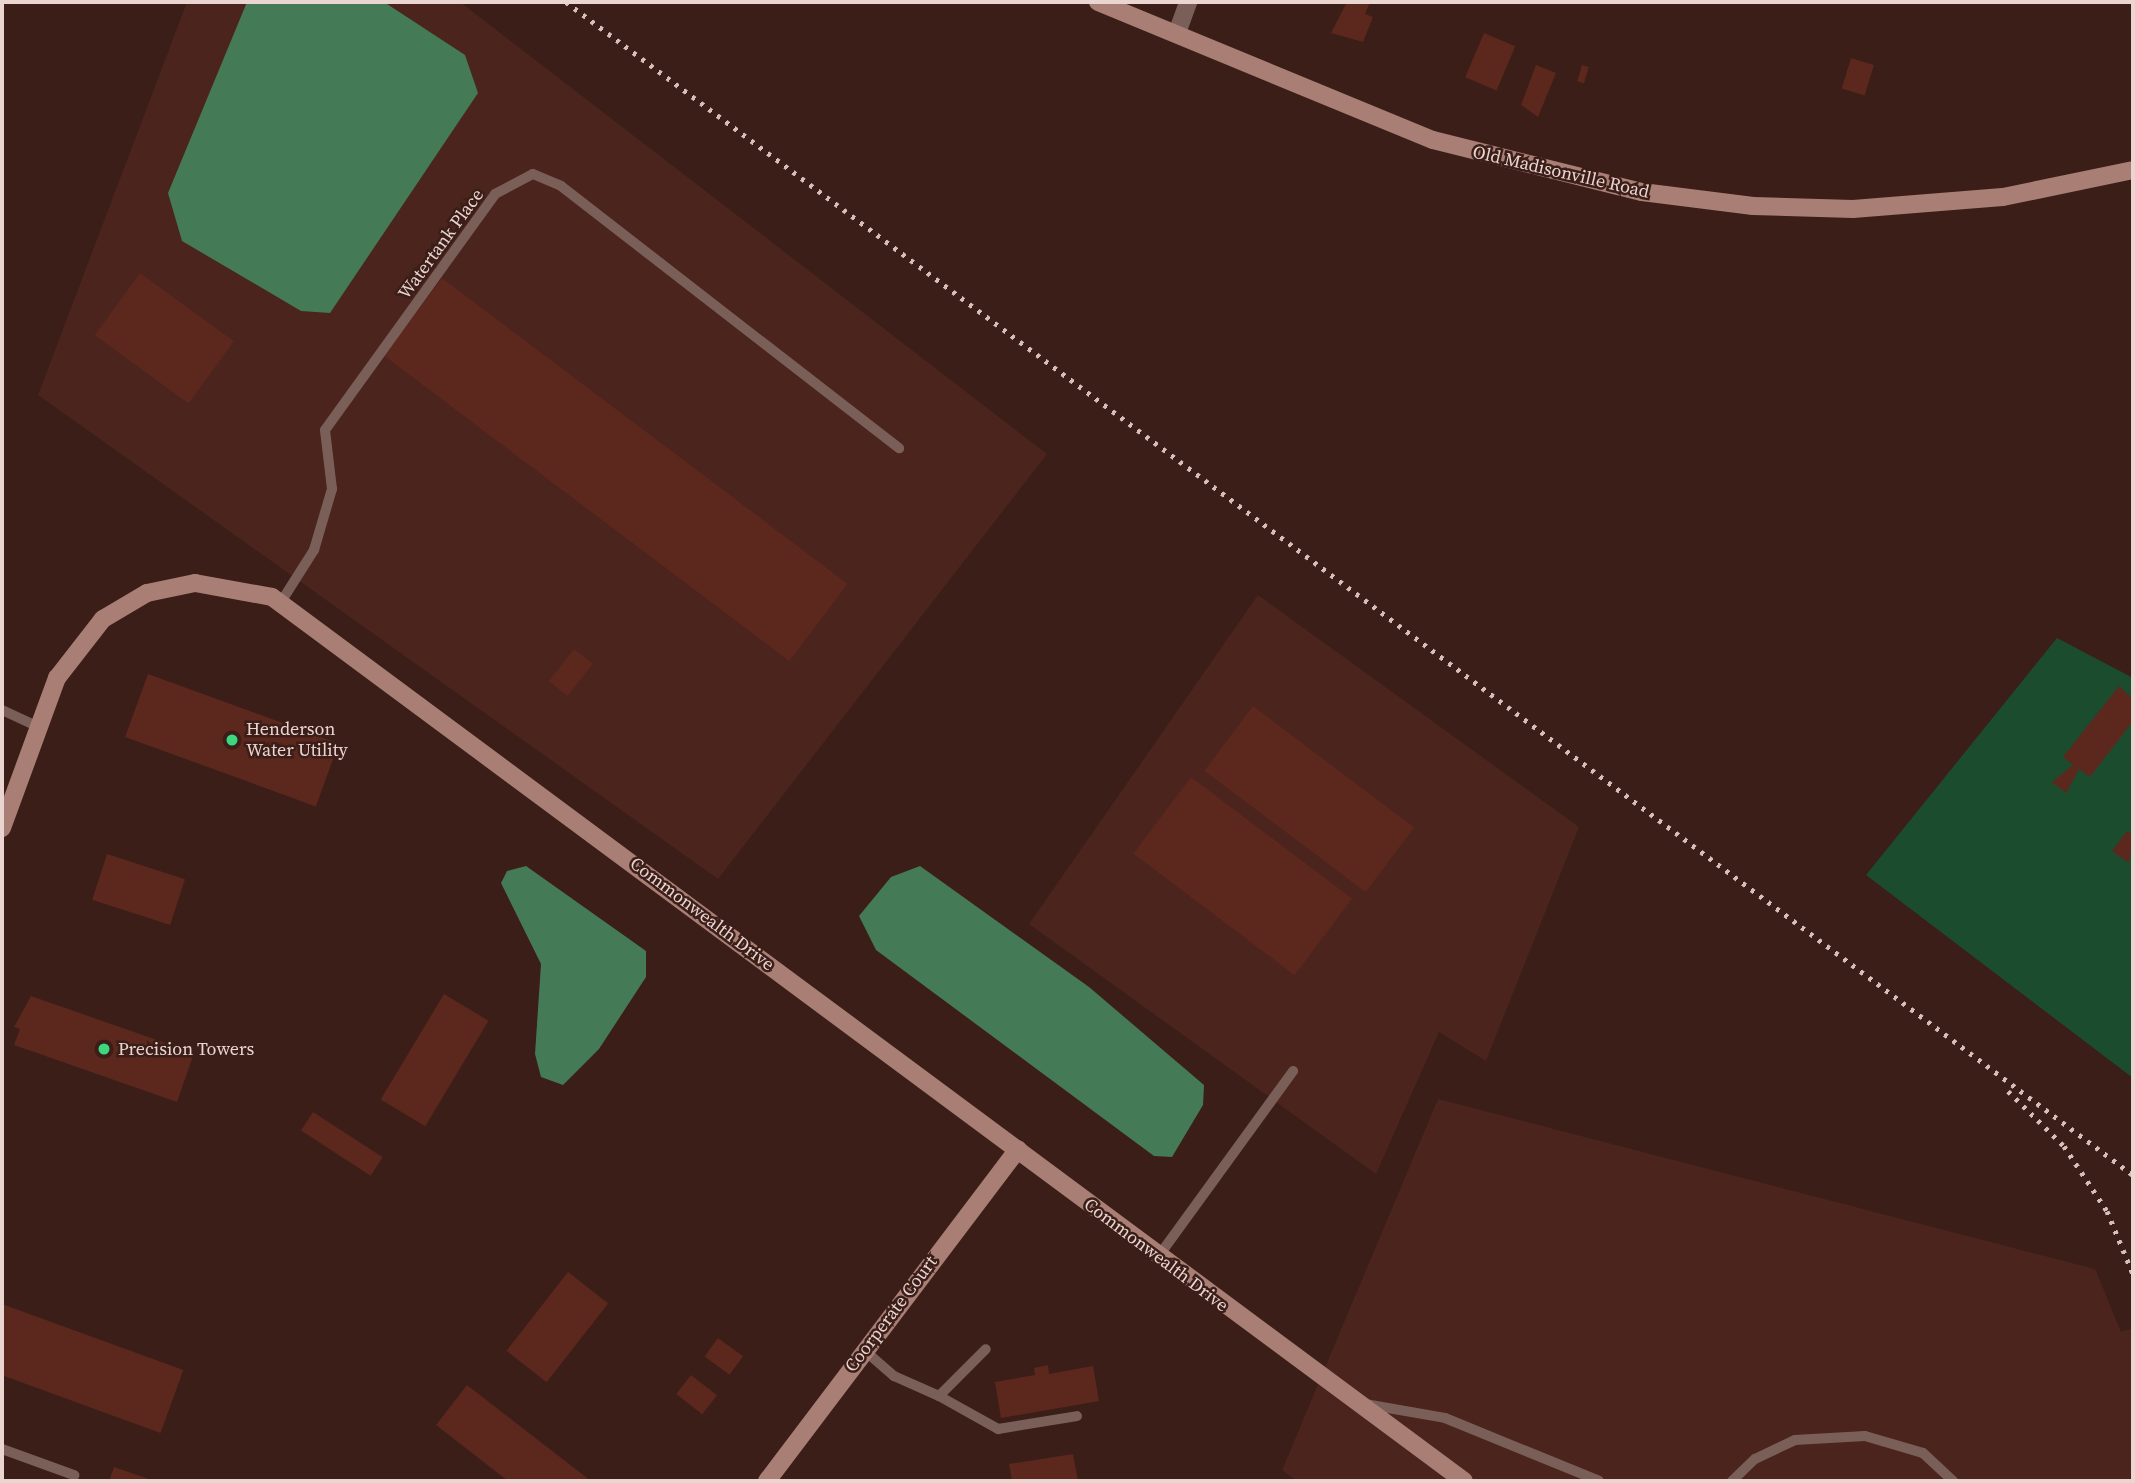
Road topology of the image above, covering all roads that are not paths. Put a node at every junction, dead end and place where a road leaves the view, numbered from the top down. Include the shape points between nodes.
1 (1098, 2) edge
2 (1188, 2) edge
3 (1177, 33) junction
4 (2133, 170) edge
5 (899, 448) dead end
6 (281, 602) junction
7 (2, 710) edge
8 (36, 726) junction
9 (2, 828) edge
10 (1293, 1071) dead end
11 (1017, 1149) junction
12 (1158, 1258) junction
13 (986, 1349) dead end
14 (864, 1350) junction
15 (939, 1396) junction
16 (1354, 1402) junction
17 (1077, 1416) dead end
18 (2, 1449) edge
19 (74, 1475) dead end
20 (767, 1481) edge
21 (1464, 1481) edge
22 (1599, 1481) edge
23 (1732, 1481) edge
24 (1953, 1481) edge

1 - 3 street, Old Madisonville Road
2 - 3 street
3 - 4 street, Old Madisonville Road via 1433,140 1593,183 1702,201 1853,209 1953,203
5 - 6 lane, Watertank Place via 562,186 533,174 495,194 324,430 332,489 314,550
6 - 8 street, Commonwealth Drive via 246,588 195,583 124,605 70,656
6 - 11 street, Commonwealth Drive
7 - 8 lane
8 - 9 street, Commonwealth Drive
10 - 12 lane
11 - 12 street, Commonwealth Drive
11 - 14 street, Coorperate Court
12 - 16 street, Commonwealth Drive
13 - 15 lane
14 - 15 lane via 894,1376
14 - 20 street, Coorperate Court
15 - 17 lane via 998,1429
16 - 21 street, Commonwealth Drive
16 - 22 lane via 1445,1418
18 - 19 lane
23 - 24 lane via 1755,1459 1795,1440 1865,1436 1923,1453

